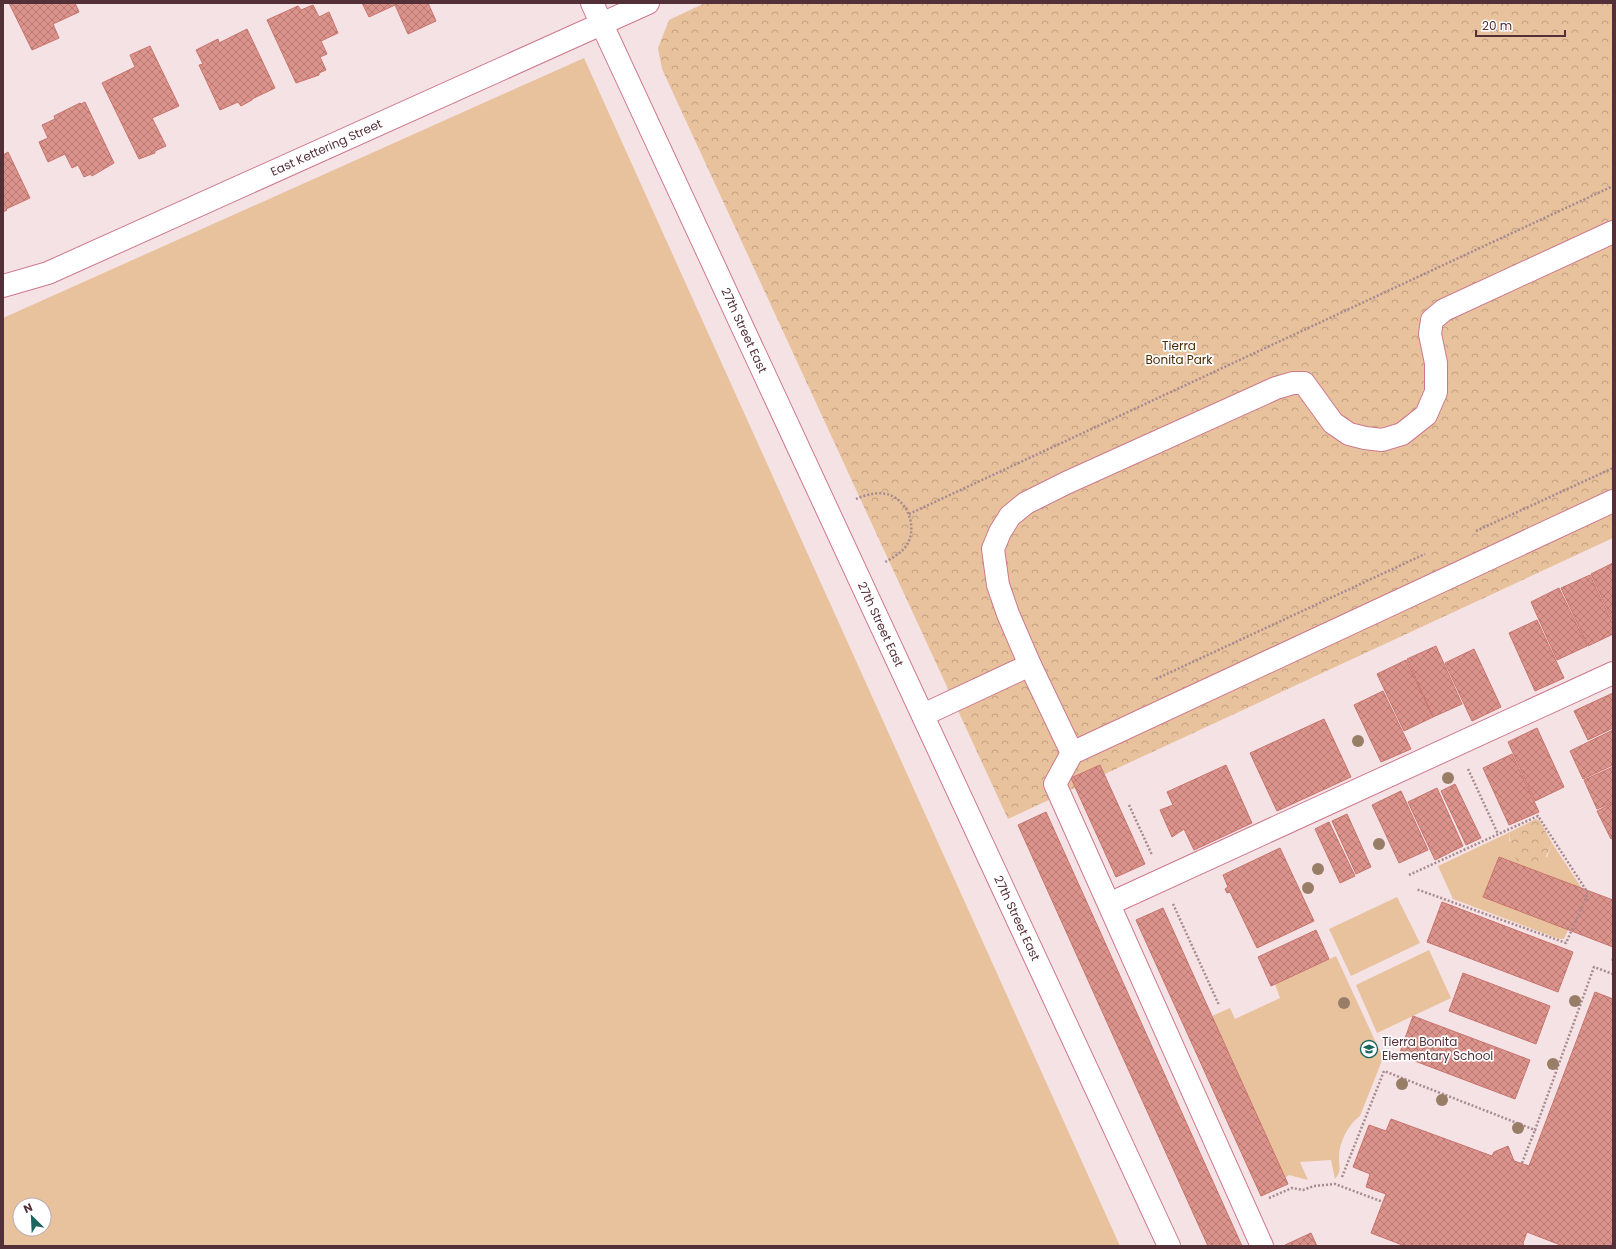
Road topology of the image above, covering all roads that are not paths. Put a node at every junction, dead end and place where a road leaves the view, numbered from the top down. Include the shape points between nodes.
1 (592, 3) edge
2 (648, 3) edge
3 (602, 24) junction
4 (1613, 232) edge
5 (3, 286) edge
6 (1613, 501) edge
7 (1030, 665) junction
8 (1613, 673) edge
9 (923, 716) junction
10 (1072, 753) junction
11 (1109, 904) junction
12 (1169, 1246) edge
13 (1262, 1246) edge

1 - 3 street, 27th Street East
2 - 3 street, East Kettering Street
3 - 5 street, East Kettering Street via 48,273
3 - 9 street, 27th Street East
4 - 7 street via 1451,307 1432,320 1430,334 1436,363 1436,392 1426,415 1402,434 1382,440 1349,434 1333,422 1304,383 1293,383 1276,388 1026,503 1010,516 992,549 998,585
6 - 10 street
7 - 9 street
7 - 10 street
8 - 11 street
9 - 12 street, 27th Street East
10 - 11 street via 1056,784
11 - 13 street

